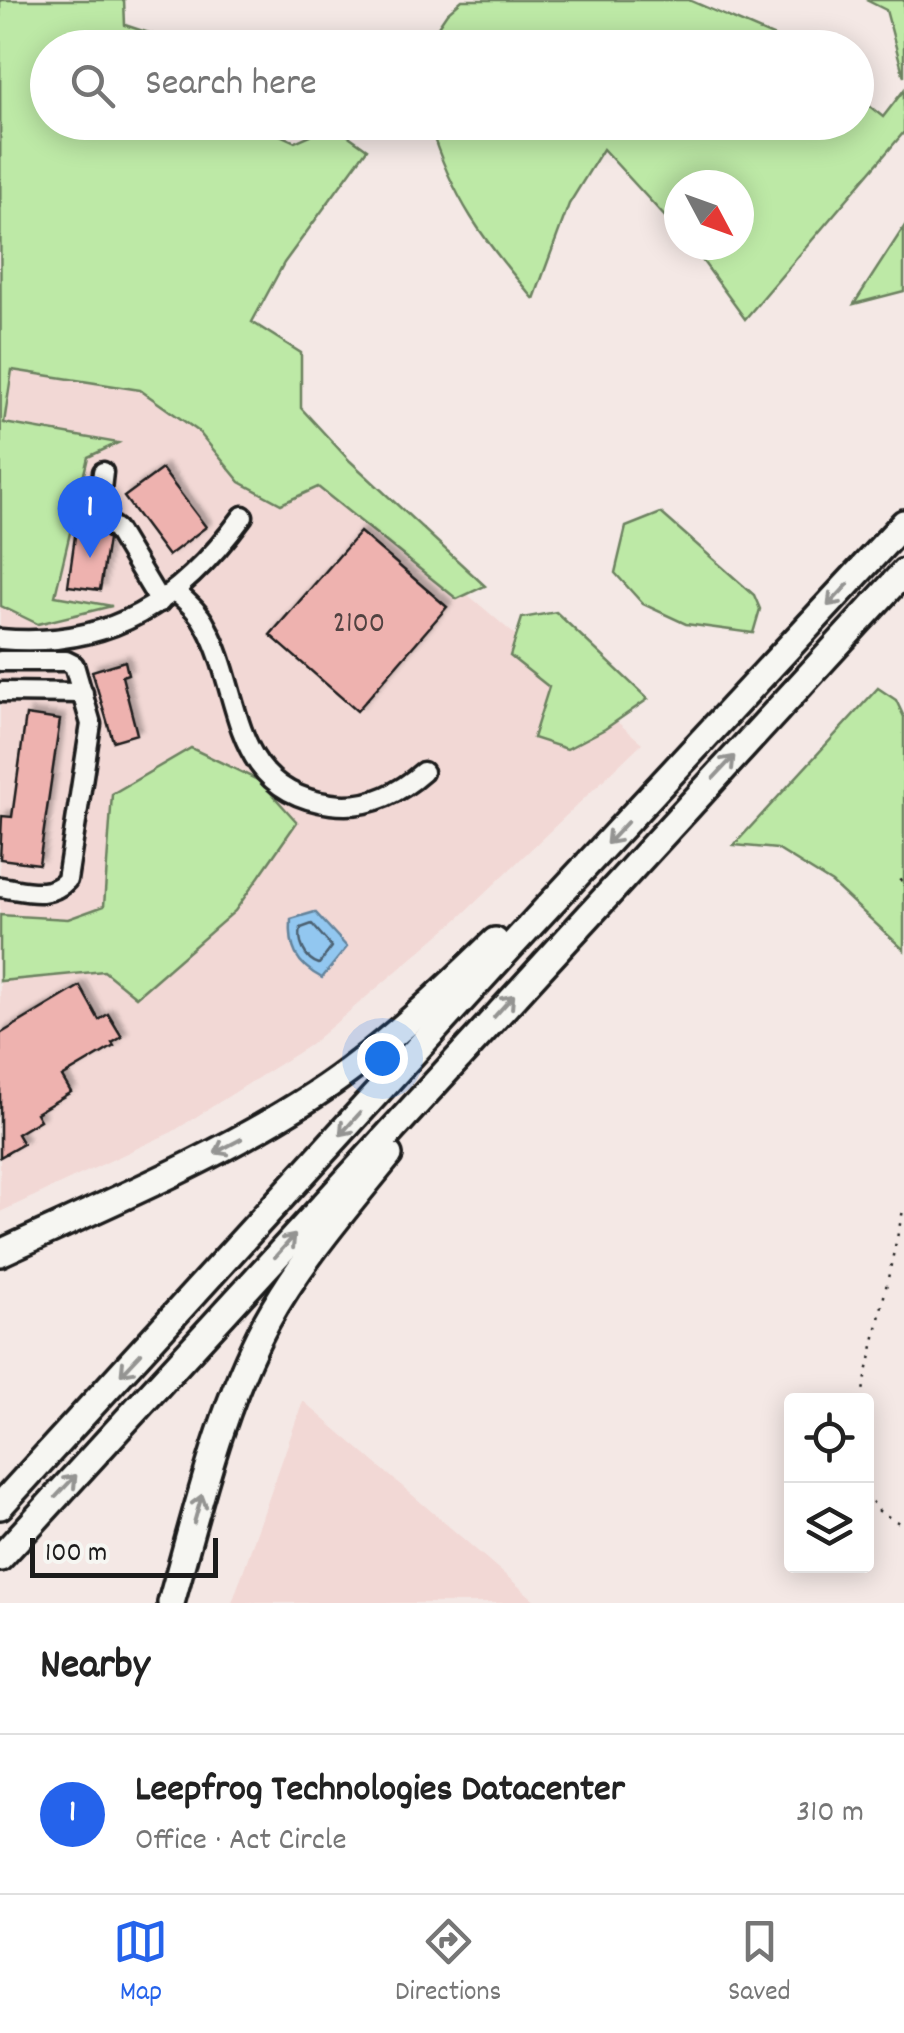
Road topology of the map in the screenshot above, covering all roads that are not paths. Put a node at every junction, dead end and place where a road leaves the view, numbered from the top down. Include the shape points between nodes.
1 (104, 472) dead end
2 (243, 516) dead end
3 (904, 523) edge
4 (904, 572) edge
5 (168, 597) junction
6 (0, 639) edge
7 (0, 661) edge
8 (83, 693) junction
9 (0, 695) edge
10 (423, 772) dead end
11 (0, 887) edge
12 (556, 898) junction
13 (462, 1052) junction
14 (0, 1253) edge
15 (0, 1506) edge
16 (0, 1558) edge
17 (171, 1603) edge

1 - 5 street via 98,516 116,529
2 - 5 street via 216,553
3 -> 12 highway
13 -> 4 highway
5 - 6 street via 82,635
5 - 10 street via 204,622 241,734 274,780 307,799 340,806 378,800
7 - 8 street via 74,664
8 - 9 street
8 - 11 street via 91,724 67,880 45,893
12 -> 14 highway via 500,937 412,1021 316,1094 231,1145
12 -> 15 highway
16 -> 13 highway
17 -> 13 highway via 221,1429 268,1320

